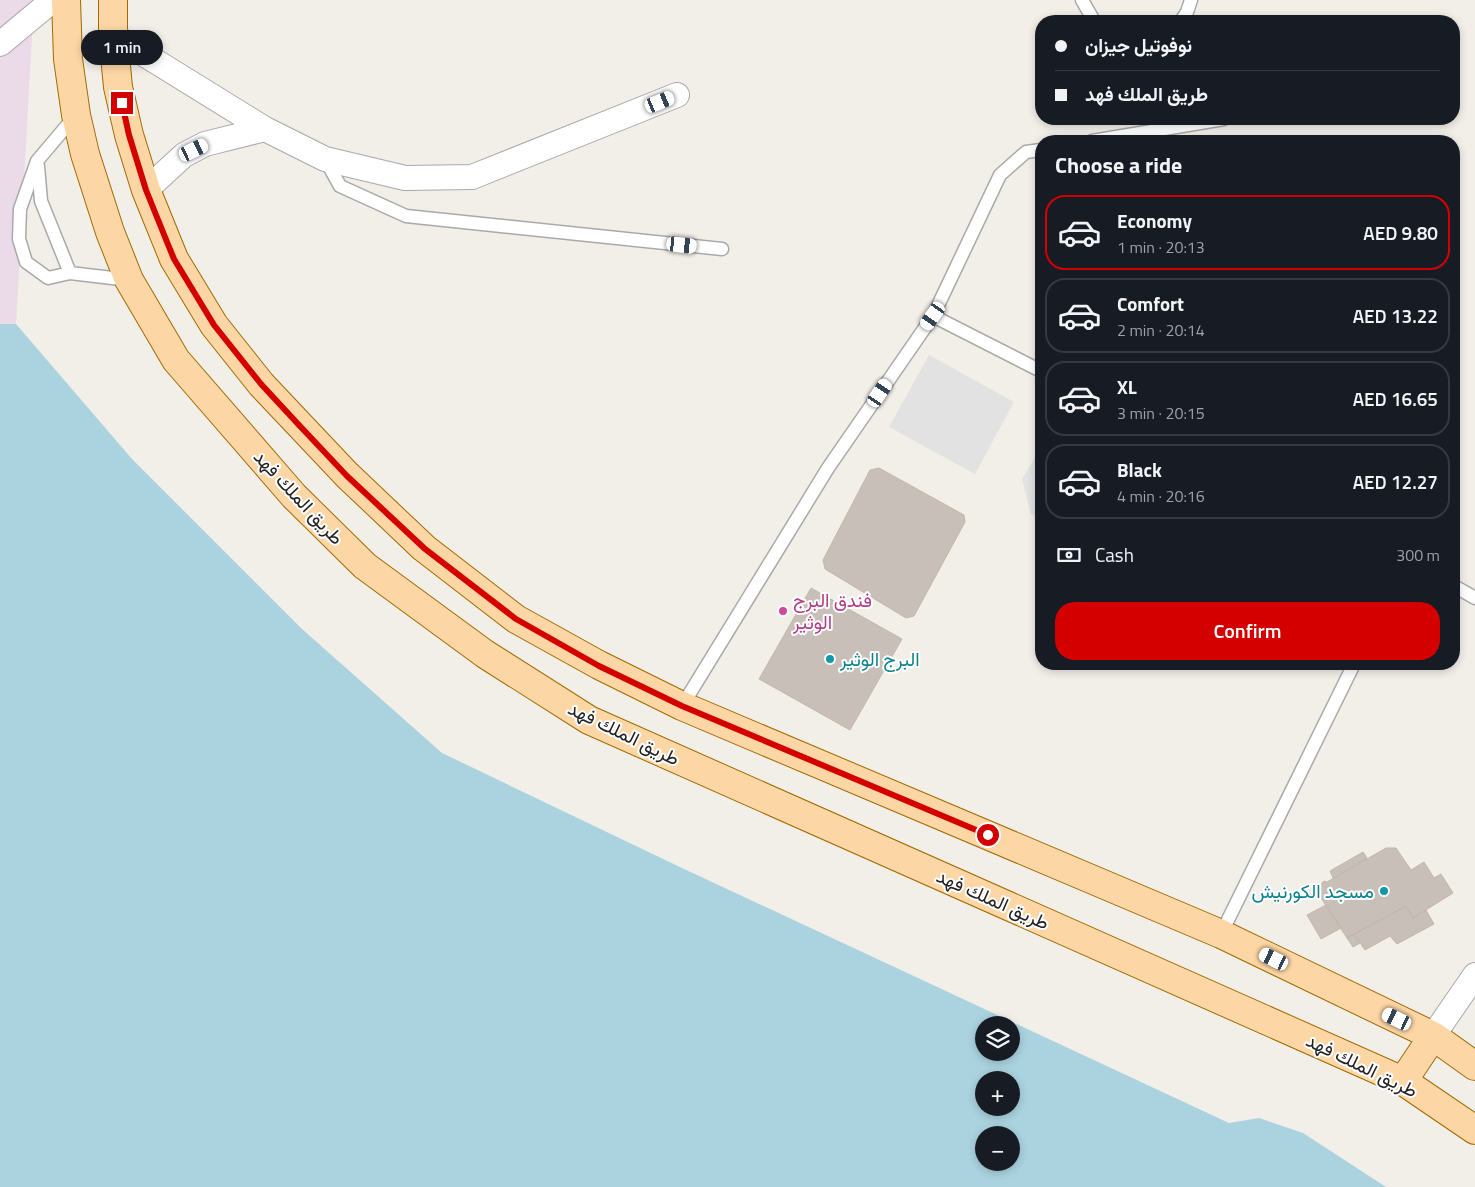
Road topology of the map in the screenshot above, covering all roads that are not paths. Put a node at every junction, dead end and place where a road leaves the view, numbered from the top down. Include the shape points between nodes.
1 (53, 0) edge
2 (66, 0) edge
3 (113, 0) edge
4 (1082, 0) edge
5 (1191, 0) edge
6 (1091, 15) edge
7 (1185, 15) edge
8 (113, 35) junction
9 (0, 44) edge
10 (677, 95) dead end
11 (76, 115) junction
12 (1188, 125) edge
13 (266, 129) junction
14 (1128, 135) edge
15 (1035, 151) edge
16 (325, 159) junction
17 (38, 161) junction
18 (146, 190) junction
19 (722, 249) dead end
20 (70, 273) junction
21 (129, 280) junction
22 (933, 316) junction
23 (1035, 368) edge
24 (1460, 589) edge
25 (1475, 598) edge
26 (1351, 670) edge
27 (682, 706) junction
28 (1222, 934) junction
29 (1475, 975) edge
30 (1432, 1036) junction
31 (1475, 1066) edge
32 (1403, 1081) junction
33 (1475, 1130) edge

1 - 9 street
2 - 11 main road, طريق الملك فهد via 68,59
3 - 8 main road
4 - 6 lane
5 - 7 lane
8 - 13 street
8 - 18 main road via 118,88
10 - 16 street via 472,177 405,178
11 - 17 lane
11 - 21 main road, طريق الملك فهد via 110,232
12 - 14 lane
13 - 16 street
13 - 18 street via 205,144 184,155
15 - 22 lane via 1026,152 1000,175
16 - 19 lane via 340,186 406,216
17 - 20 lane via 41,202
17 - 20 lane via 20,209 19,240 26,262 48,278
18 - 27 main road via 174,259 214,325 261,384 347,476 424,548 516,619 599,666
20 - 21 lane
21 - 32 main road, طريق الملك فهد via 176,360 294,496 365,566 493,660 589,720
22 - 23 lane
22 - 27 lane via 828,468
24 - 25 lane
26 - 28 lane
27 - 28 main road
28 - 30 main road
29 - 30 street
30 - 31 main road
30 - 32 main road
32 - 33 main road, طريق الملك فهد

